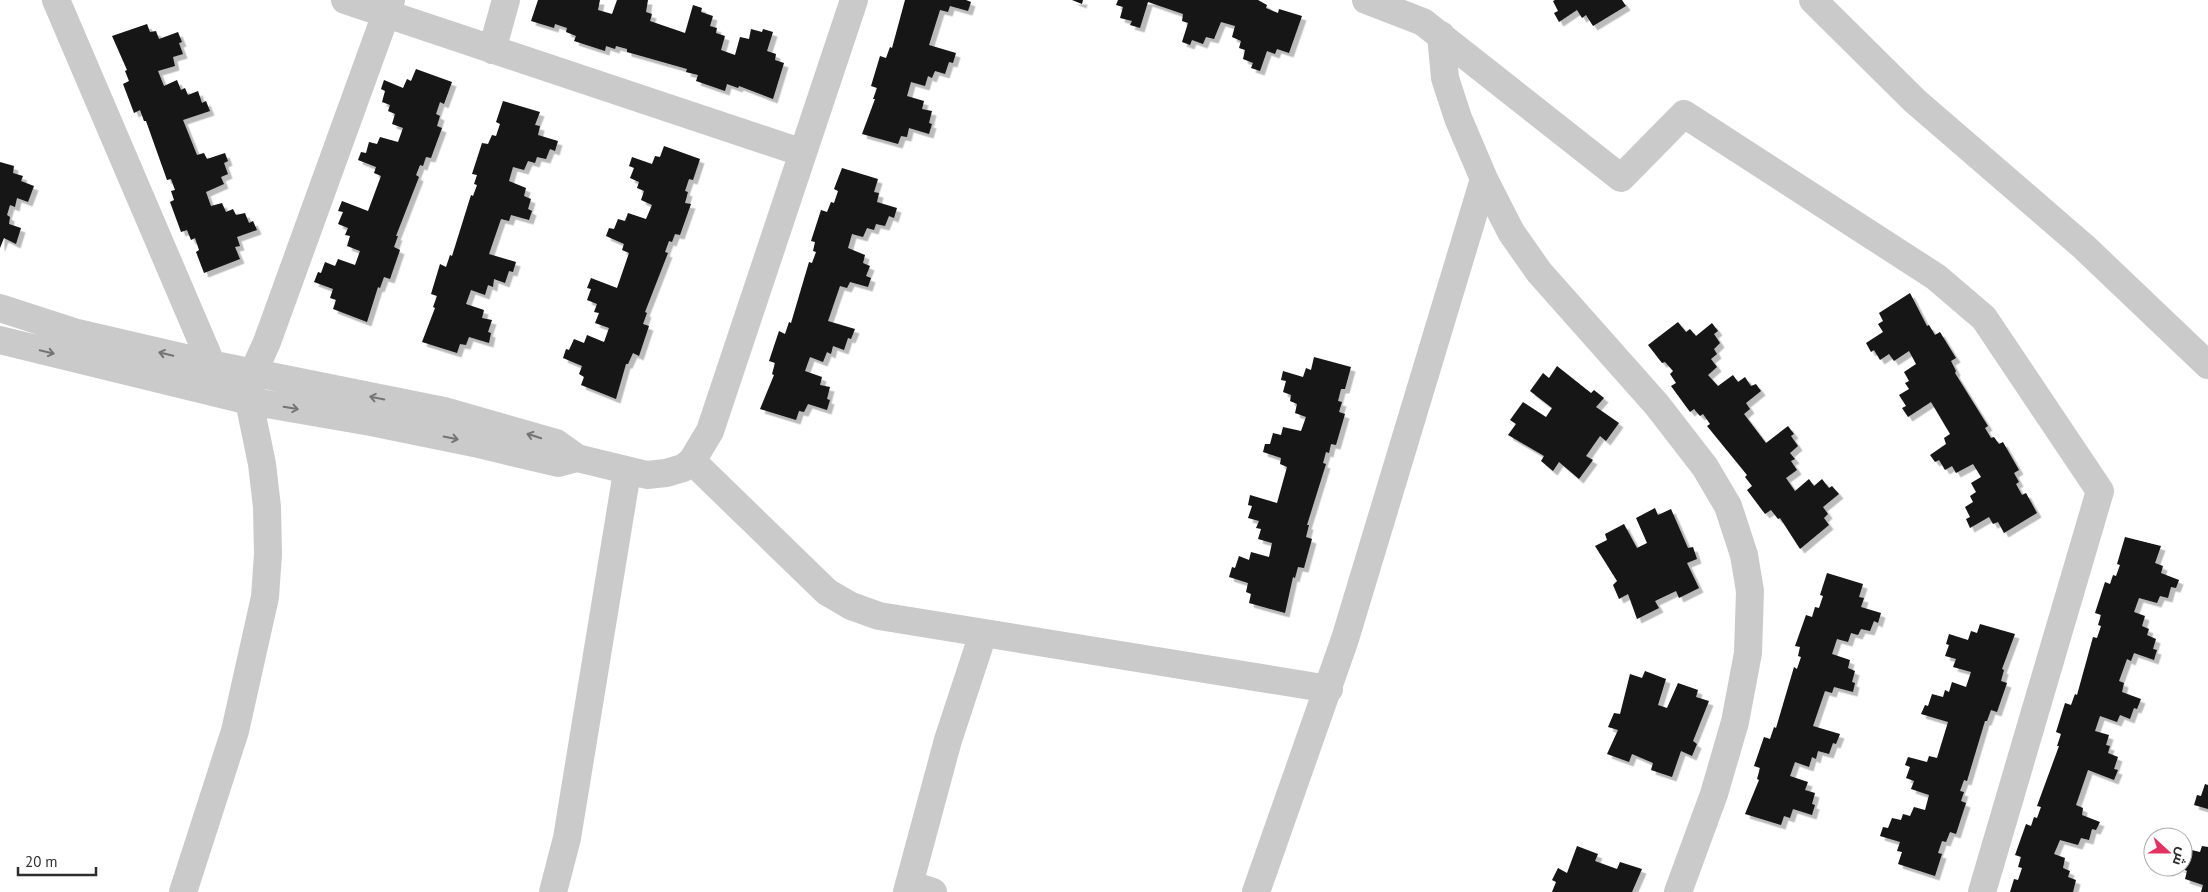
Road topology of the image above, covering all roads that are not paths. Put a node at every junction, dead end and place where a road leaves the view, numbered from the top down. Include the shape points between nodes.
1 (56, 0) edge
2 (345, 0) edge
3 (506, 0) edge
4 (854, 0) edge
5 (1814, 0) edge
6 (1378, 2) edge
7 (388, 7) edge
8 (1440, 35) junction
9 (492, 50) junction
10 (803, 153) junction
11 (1484, 178) junction
12 (0, 308) edge
13 (0, 340) edge
14 (212, 364) junction
15 (2208, 365) edge
16 (252, 373) junction
17 (249, 401) junction
18 (577, 458) junction
19 (692, 462) junction
20 (627, 472) junction
21 (983, 634) junction
22 (1329, 689) junction
23 (916, 889) edge
24 (184, 892) edge
25 (553, 892) edge
26 (1256, 892) edge
27 (1678, 892) edge
28 (1982, 892) edge

1 - 14 street
2 - 7 street
3 - 9 street
4 - 10 street
5 - 15 street via 1915,101 2084,246
6 - 8 street via 1423,22
7 - 9 street
7 - 16 street via 273,325
8 - 11 street via 1445,78
8 - 28 street via 1621,178 1684,114 1936,276 1984,318 2100,491
9 - 10 street
10 - 19 street via 710,432
11 - 22 street
11 - 27 street via 1511,232 1539,272 1657,405 1705,467 1728,506 1744,555 1750,591 1748,653 1735,722 1714,794
14 -> 12 street via 77,333
13 -> 17 street
14 - 16 street
14 - 17 street
16 - 17 street
18 -> 16 street via 556,443 444,411
17 -> 18 street via 474,442 558,463
17 - 24 street via 267,507 268,554 264,597 235,731
18 - 20 street
19 - 20 street via 666,474
19 - 21 street via 827,592 851,606 879,616
20 - 25 street via 567,838
21 - 22 street
21 - 23 street via 948,740
22 - 26 street

